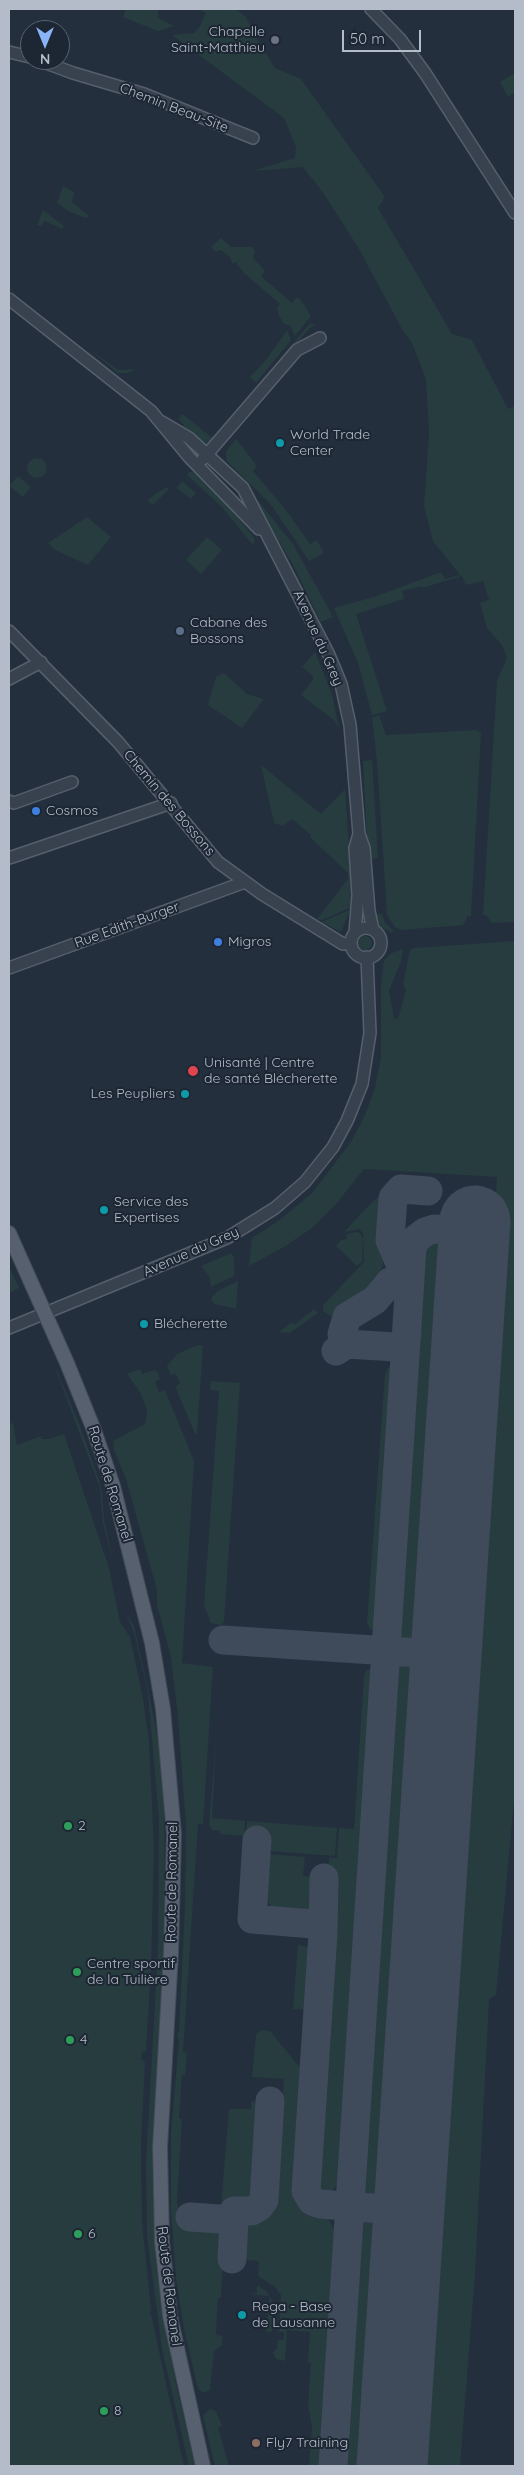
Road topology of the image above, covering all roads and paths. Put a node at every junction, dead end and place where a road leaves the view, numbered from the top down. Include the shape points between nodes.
1 (370, 9) edge
2 (65, 70) edge
3 (253, 138) dead end
4 (515, 213) edge
5 (9, 299) edge
6 (320, 338) dead end
7 (162, 422) junction
8 (207, 454) junction
9 (197, 466) junction
10 (267, 537) junction
11 (9, 631) edge
12 (41, 662) junction
13 (9, 680) edge
14 (72, 782) dead end
15 (9, 801) edge
16 (171, 803) junction
17 (359, 834) junction
18 (9, 858) edge
19 (245, 882) junction
20 (374, 930) junction
21 (353, 938) junction
22 (367, 957) junction
23 (9, 968) edge
24 (9, 1233) edge
25 (45, 1313) junction
26 (9, 1328) edge
27 (203, 2466) edge

1 - 4 street via 400,39 426,73
2 - 3 street, Chemin Beau-Site via 144,94
5 - 7 street, Avenue du Grey via 123,387
6 - 8 street via 297,350
7 - 8 street, Avenue du Grey via 189,438
7 - 9 street, Avenue du Grey
8 - 9 street
8 - 10 street, Avenue du Grey via 243,488
9 - 10 street, Avenue du Grey
10 - 17 street, Avenue du Grey via 298,592 341,684 352,739
11 - 12 street, Chemin des Bossons
12 - 13 street
12 - 16 street, Chemin des Bossons
14 - 15 street via 14,803
16 - 18 street
16 - 19 street, Chemin des Bossons via 218,862
17 - 20 street, Avenue du Grey via 364,848 369,911
17 - 21 street, Avenue du Grey via 355,848 358,895
19 - 21 street, Chemin des Bossons via 343,944
19 - 23 street, Rue Edith-Burger
20 - 21 street via 362,928
20 - 22 street via 380,946 375,954
21 - 22 street via 356,954
22 - 25 street, Avenue du Grey via 370,1034 362,1084 333,1147 311,1175 275,1208 227,1238
24 - 25 main road, Route de Romanel
25 - 26 street, Avenue du Grey
25 - 27 main road, Route de Romanel via 94,1430 113,1486 152,1643 163,1710 174,1834 173,1926 160,2147 161,2233 170,2316

